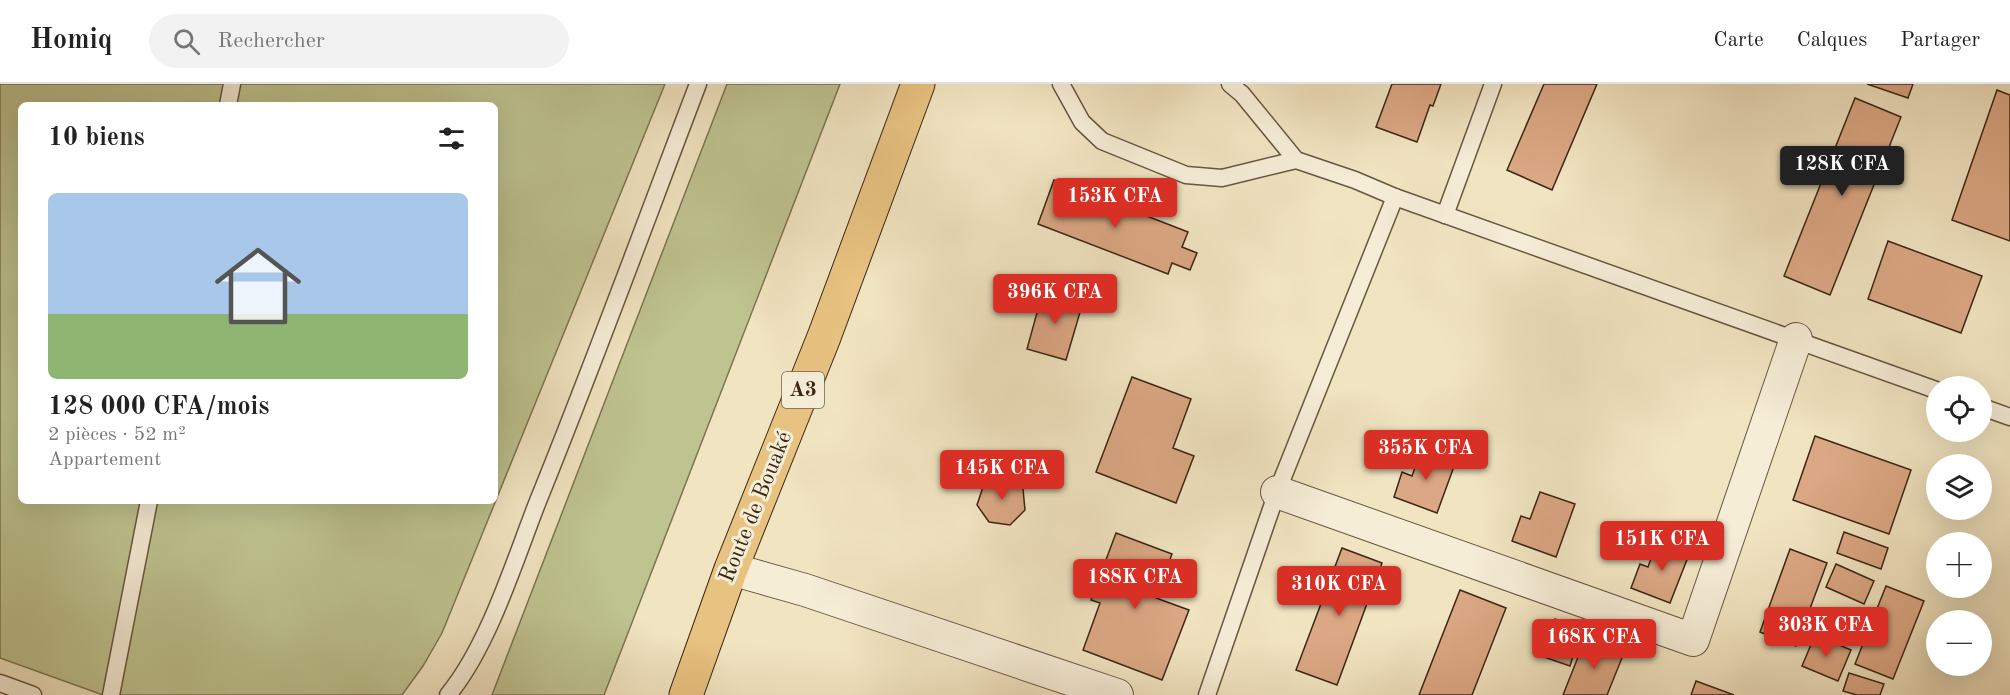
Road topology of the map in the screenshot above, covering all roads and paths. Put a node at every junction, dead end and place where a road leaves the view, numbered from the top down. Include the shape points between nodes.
1 (232, 84) edge
2 (698, 84) edge
3 (918, 84) edge
4 (1061, 84) edge
5 (1230, 84) edge
6 (1493, 84) edge
7 (229, 102) edge
8 (1296, 160) junction
9 (1395, 197) junction
10 (1445, 215) junction
11 (1796, 339) junction
12 (1926, 386) edge
13 (1992, 411) edge
14 (2010, 417) edge
15 (1277, 492) junction
16 (148, 504) edge
17 (731, 569) junction
18 (0, 683) edge
19 (33, 695) edge
20 (111, 695) edge
21 (448, 695) edge
22 (686, 695) edge
23 (1117, 695) edge
24 (1208, 695) edge

1 - 7 lane
2 - 21 lane via 501,595 481,642
3 - 17 highway, Route de Bouaké / A3 via 824,337
4 - 8 lane via 1083,122 1102,141 1186,175 1222,178
5 - 8 lane
6 - 10 lane
8 - 9 lane
9 - 10 lane
9 - 15 lane
10 - 11 lane
11 - 12 lane
11 - 15 street via 1693,640
13 - 14 lane
15 - 24 lane
16 - 20 lane
17 - 22 highway, Route de Bouaké / A3
17 - 23 street
18 - 19 lane

